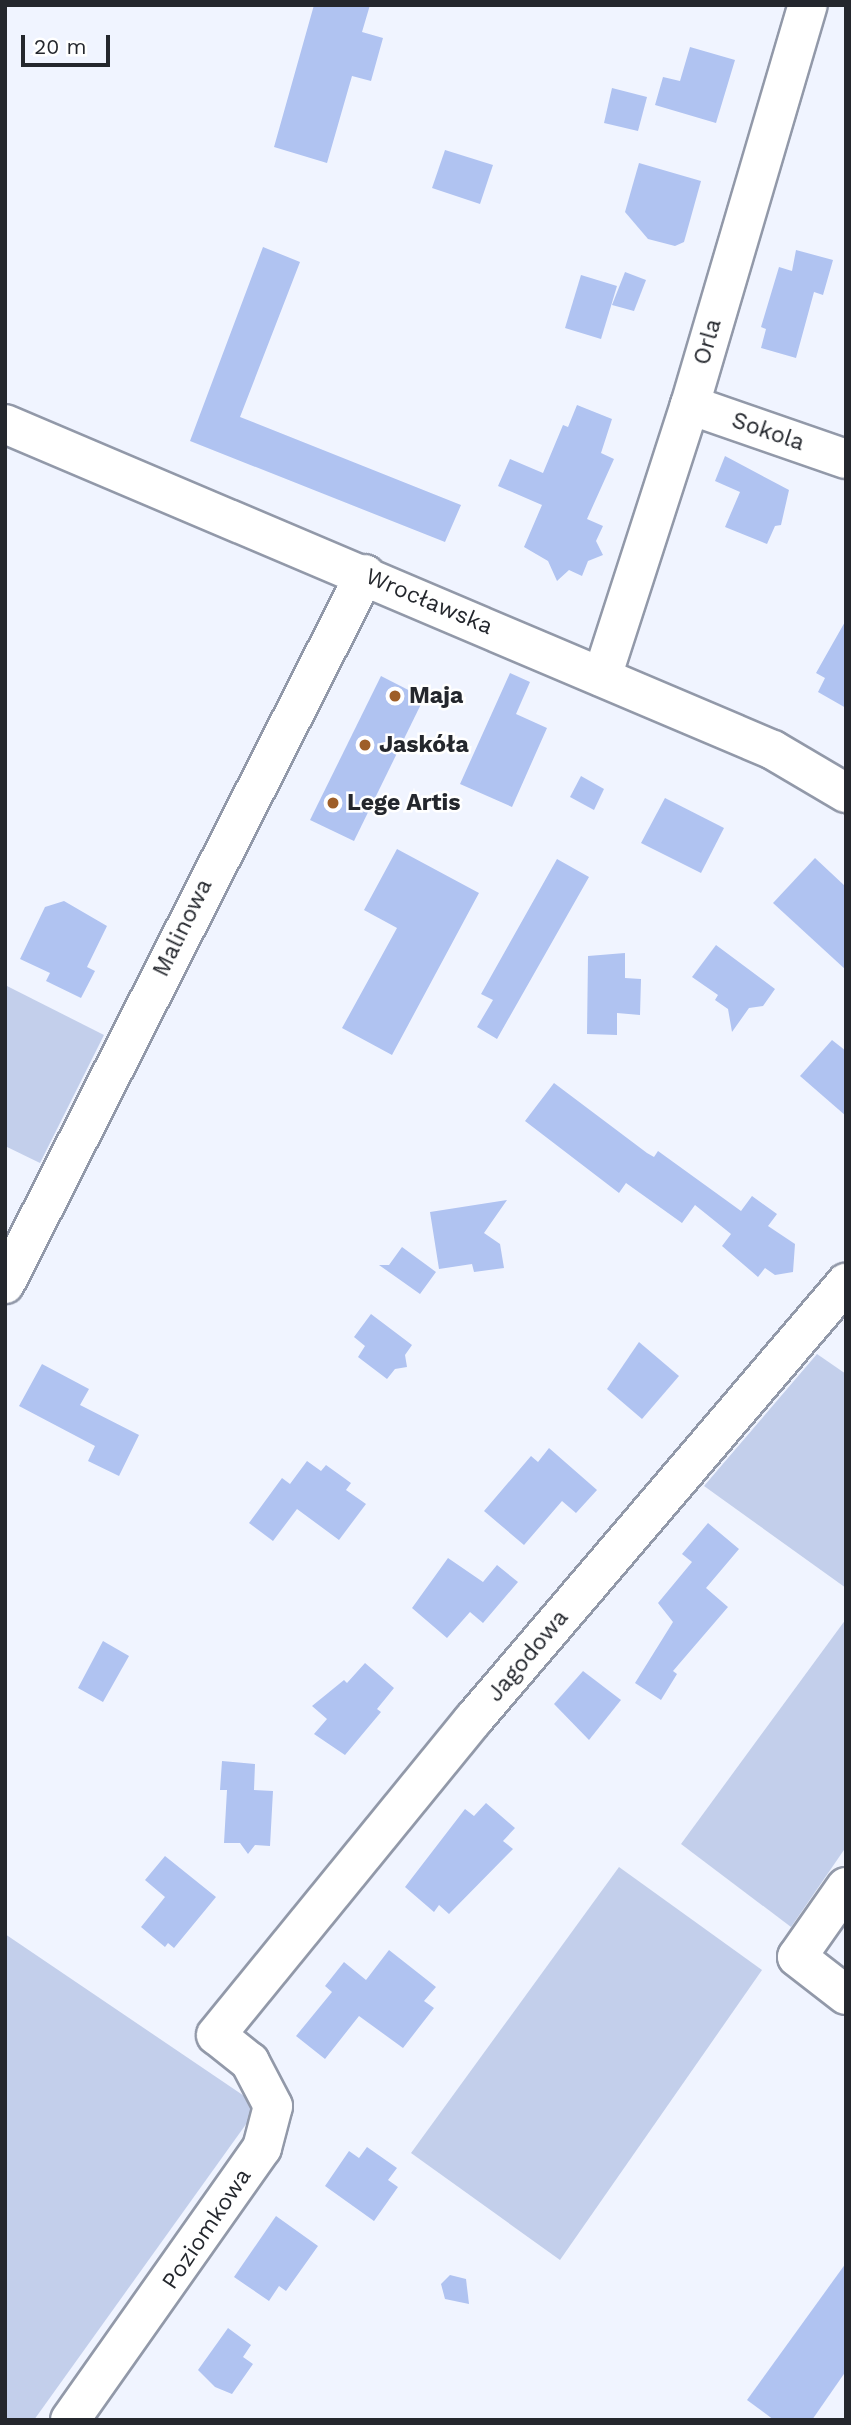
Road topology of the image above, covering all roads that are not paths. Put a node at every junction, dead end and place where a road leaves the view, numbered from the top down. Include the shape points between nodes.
1 (808, 5) edge
2 (690, 405) junction
3 (5, 424) edge
4 (846, 459) edge
5 (365, 574) junction
6 (602, 677) junction
7 (846, 793) edge
8 (846, 1283) edge
9 (5, 1284) edge
10 (846, 1887) edge
11 (846, 1995) edge
12 (216, 2035) joint
13 (70, 2420) edge

1 - 2 street, Orla
2 - 4 street, Sokola
2 - 6 street, Orla
3 - 5 street, Wrocławska
5 - 6 street, Wrocławska
5 - 9 street, Malinowa
6 - 7 street, Wrocławska via 773,751
8 - 12 street, Jagodowa via 474,1720
10 - 11 street via 797,1956
12 - 13 street, Poziomkowa via 250,2062 274,2106 262,2148

